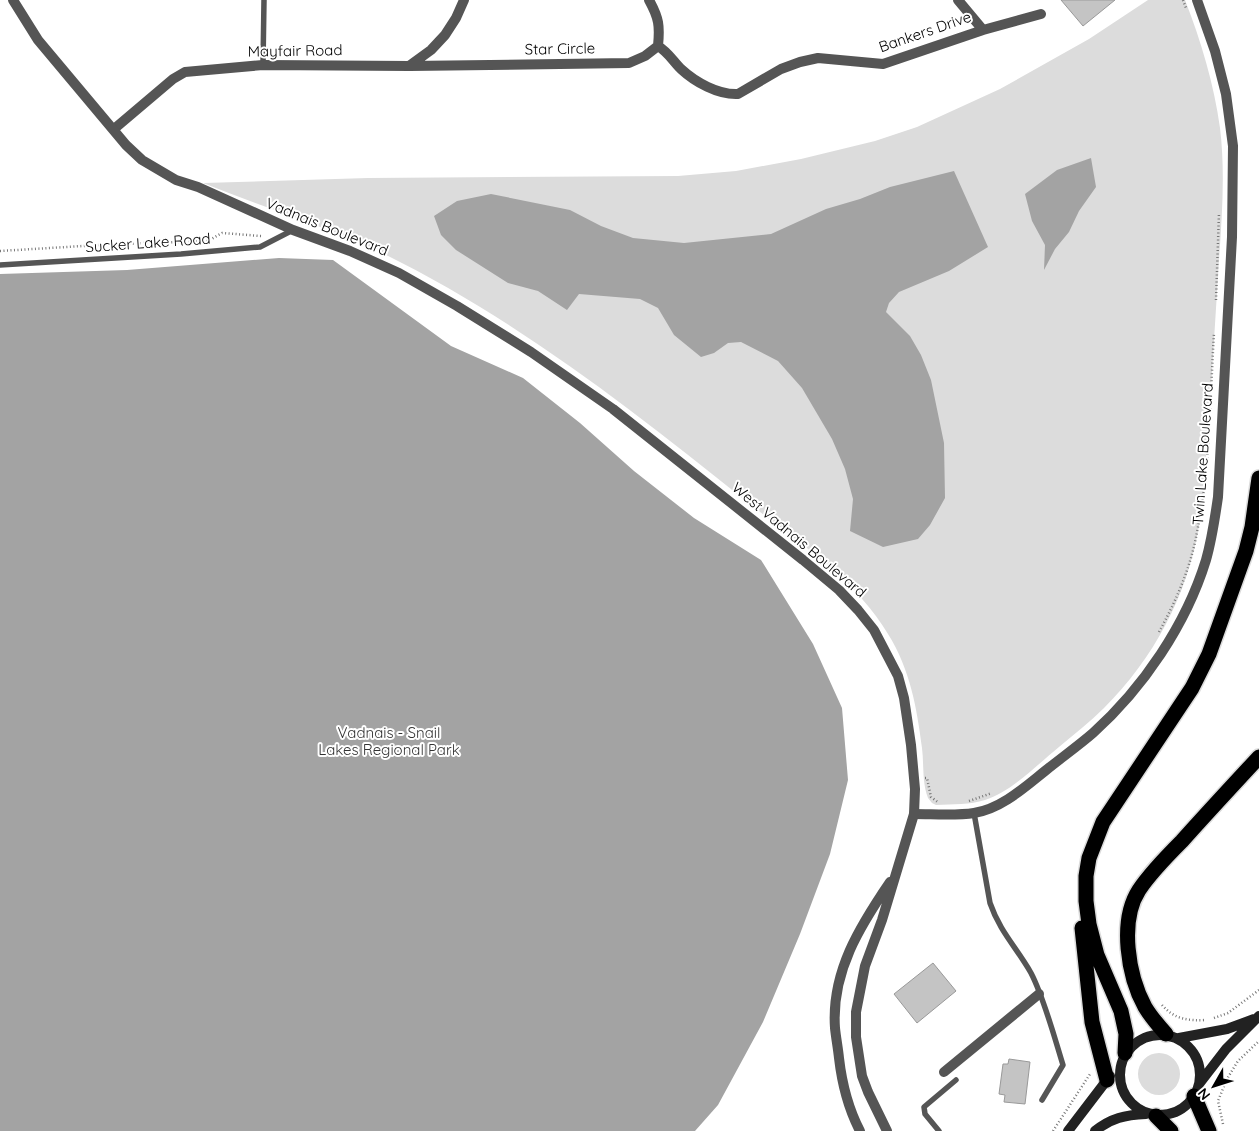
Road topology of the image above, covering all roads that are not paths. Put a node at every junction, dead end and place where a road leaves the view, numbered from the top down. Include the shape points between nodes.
1 (13, 0) edge
2 (264, 0) edge
3 (464, 0) edge
4 (648, 0) edge
5 (958, 0) edge
6 (1198, 0) edge
7 (1041, 14) dead end
8 (983, 30) junction
9 (658, 46) junction
10 (263, 65) junction
11 (409, 66) junction
12 (114, 129) junction
13 (293, 230) junction
14 (0, 265) edge
15 (665, 449) joint
16 (1259, 478) edge
17 (1259, 757) edge
18 (914, 814) junction
19 (974, 814) junction
20 (1089, 858) junction
21 (895, 875) junction
22 (1039, 994) junction
23 (1258, 1017) edge
24 (1172, 1036) junction
25 (1123, 1058) junction
26 (944, 1072) dead end
27 (956, 1080) dead end
28 (1107, 1080) junction
29 (1197, 1090) junction
30 (1042, 1100) dead end
31 (1151, 1115) junction
32 (1216, 1129) edge
33 (860, 1131) edge
34 (887, 1131) edge
35 (939, 1131) edge
36 (1068, 1131) edge
37 (1095, 1131) edge
38 (1171, 1131) edge

1 - 12 street, Vadnais Boulevard via 38,40
2 - 10 lane
3 - 11 street via 445,35
4 - 9 street via 657,15 660,29
5 - 8 street, Bankers Drive
6 - 19 street, Twin Lake Boulevard via 1226,94 1233,156 1232,237 1218,497 1205,561 1194,593 1179,621 1133,691 1092,733 1022,789 998,805
7 - 8 street
8 - 9 street, Bankers Drive via 883,64 818,58 800,62 738,94 729,94 690,77
9 - 11 street, Star Circle via 630,64
10 - 11 street, Mayfair Road
10 - 12 street, Mayfair Road via 185,72
12 - 13 street, Vadnais Boulevard via 142,160 176,180
13 - 14 lane, Sucker Lake Road via 260,247
13 - 15 street, Vadnais Boulevard via 391,269 457,306 571,379
15 - 18 street, West Vadnais Boulevard via 839,590 874,630 898,676 904,698 911,745
16 - 20 highway via 1246,551 1209,654 1192,688 1103,822
17 - 24 highway via 1138,890 1129,912 1127,941 1144,1005 1154,1020
18 - 19 street, Twin Lake Boulevard
18 - 21 street, West Vadnais Boulevard
19 - 22 lane via 993,912 1028,967
20 - 25 highway via 1086,876 1088,924 1097,955 1121,1011 1126,1034
20 - 28 highway via 1080,889 1081,921 1091,1015
21 - 33 street, West Vadnais Boulevard via 858,931 840,976 835,1027 848,1104
21 - 34 street, West Vadnais Boulevard via 865,966 856,1012 859,1059 868,1092
22 - 26 street
22 - 30 lane via 1063,1064
23 - 24 main road via 1227,1029
23 - 29 main road via 1226,1049
24 - 25 main road via 1154,1034 1143,1037
24 - 29 main road via 1189,1046 1197,1058 1200,1071
25 - 28 main road
25 - 31 main road via 1119,1076 1122,1089 1128,1100
27 - 35 lane via 924,1107
28 - 36 main road
29 - 31 main road via 1185,1106 1173,1113
29 - 32 highway
31 - 37 main road via 1119,1117
31 - 38 highway

